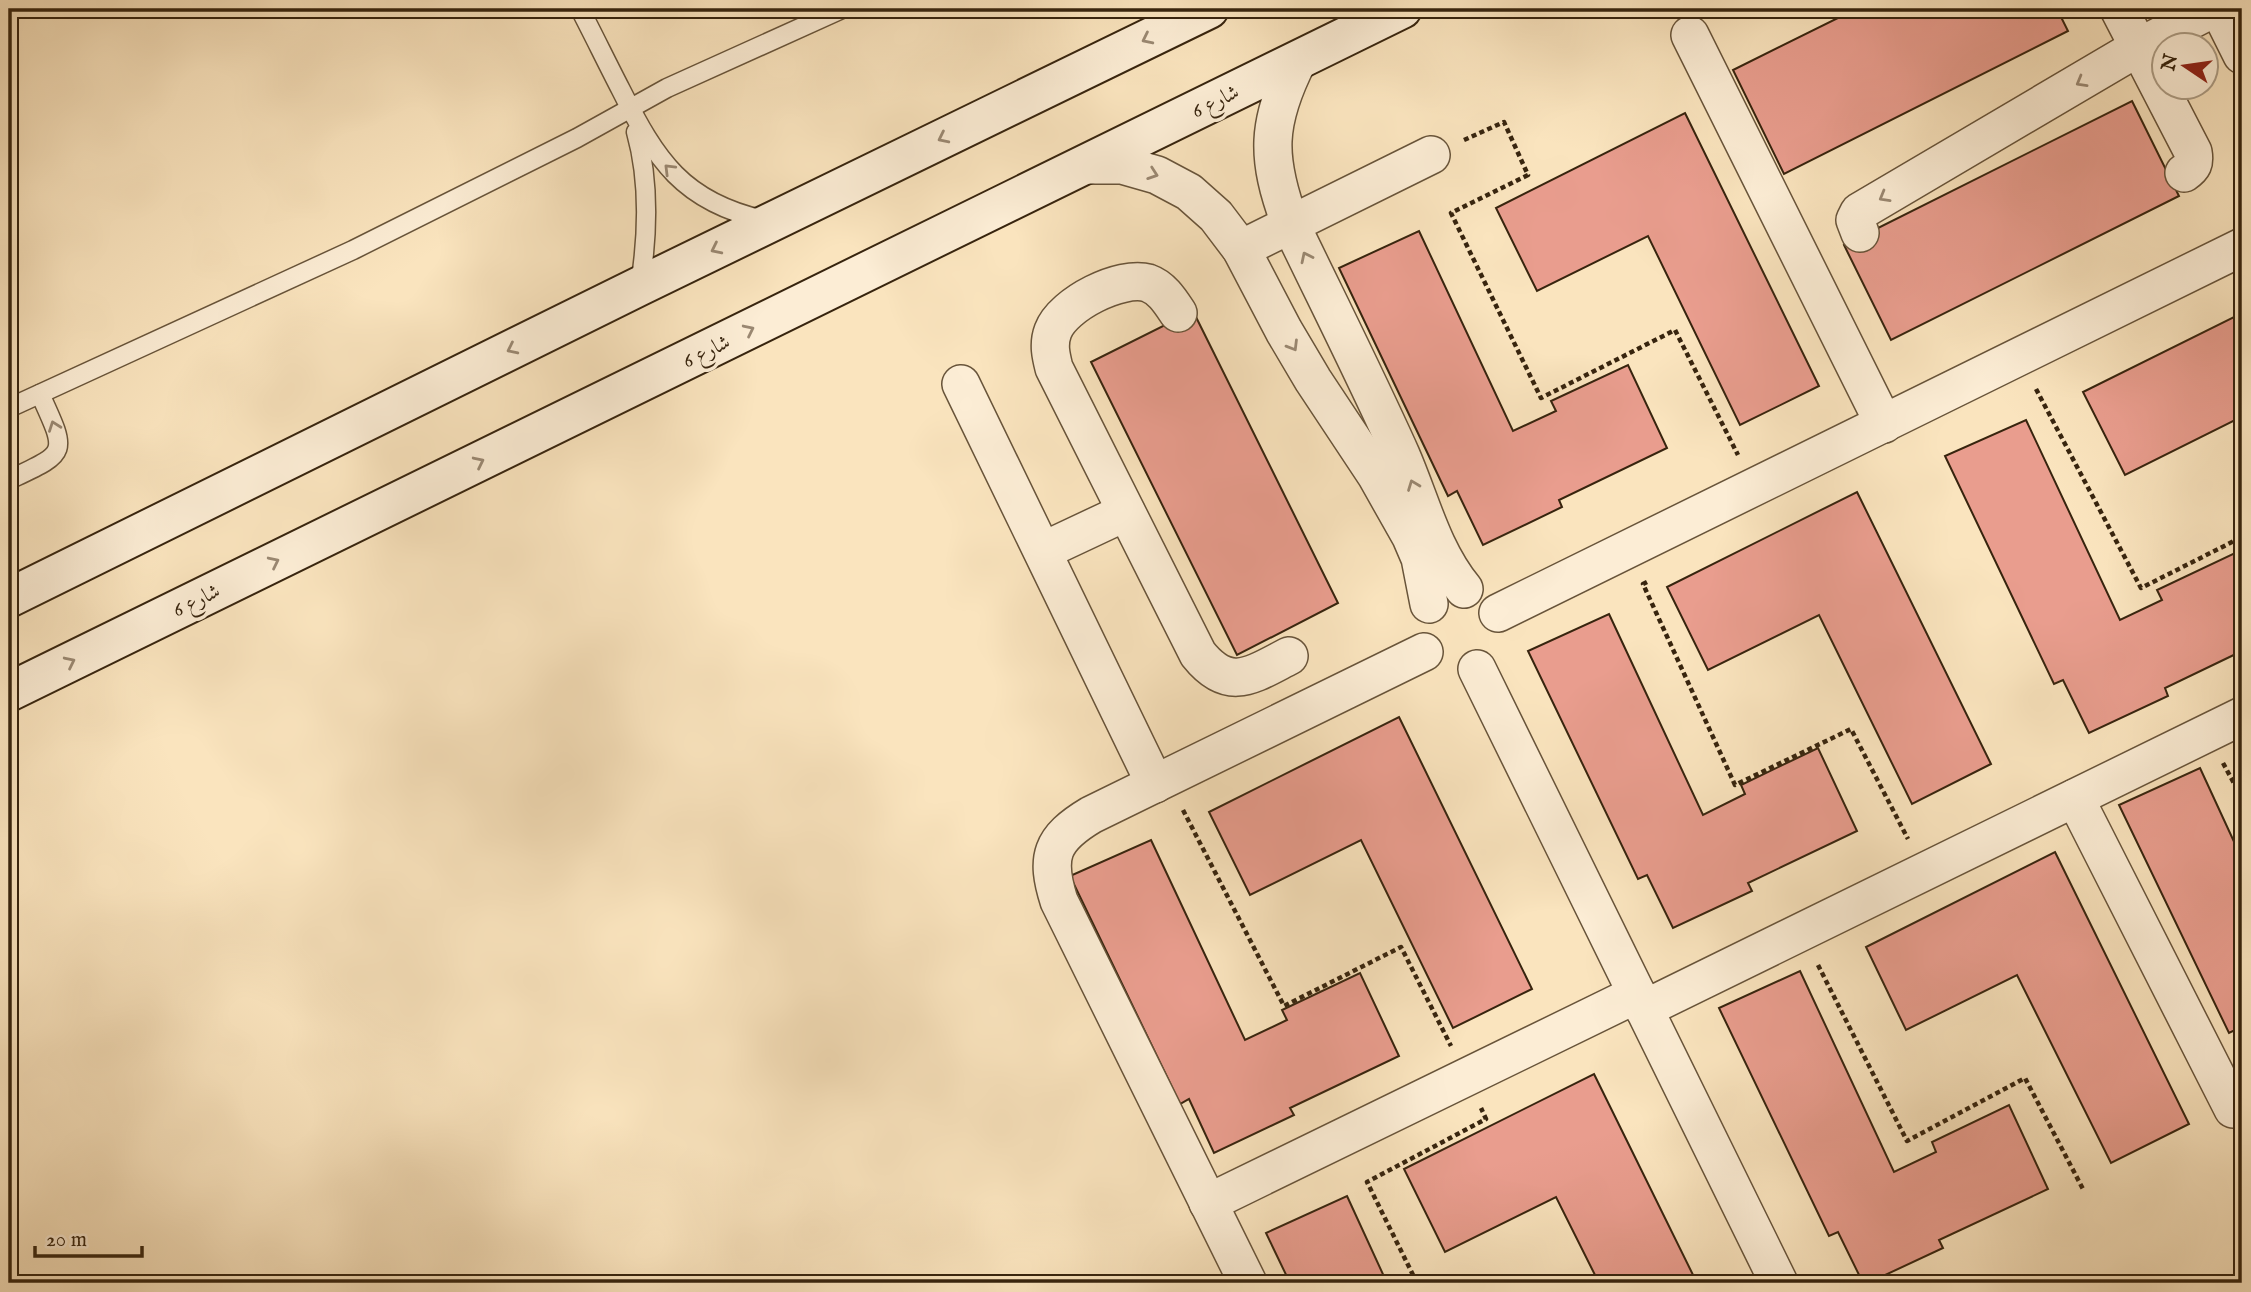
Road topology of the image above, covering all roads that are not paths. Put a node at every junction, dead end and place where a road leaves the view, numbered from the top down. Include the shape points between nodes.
1 (580, 9) edge
2 (842, 9) edge
3 (1209, 9) edge
4 (1402, 9) edge
5 (2119, 9) edge
6 (2212, 9) edge
7 (2219, 9) edge
8 (1690, 35) dead end
9 (2139, 47) junction
10 (2242, 55) edge
11 (1298, 60) junction
12 (630, 108) junction
13 (1431, 155) road end
14 (1086, 165) junction
15 (2184, 173) dead end
16 (771, 222) junction
17 (1290, 223) junction
18 (1860, 233) dead end
19 (2242, 247) edge
20 (1241, 249) junction
21 (640, 286) junction
22 (1178, 313) dead end
23 (961, 384) dead end
24 (40, 394) junction
25 (9, 408) edge
26 (1884, 424) junction
27 (9, 480) edge
28 (1126, 512) junction
29 (1043, 551) junction
30 (1464, 589) junction
31 (9, 598) edge
32 (1429, 604) junction
33 (1498, 613) junction
34 (1424, 652) junction
35 (1289, 656) dead end
36 (1477, 669) junction
37 (9, 692) edge
38 (2242, 716) edge
39 (1161, 781) junction
40 (2075, 798) junction
41 (1641, 1002) junction
42 (2233, 1109) dead end
43 (1208, 1203) junction
44 (1248, 1283) edge
45 (1779, 1283) edge

1 - 12 lane
2 - 12 lane
3 -> 16 main road
4 - 11 main road, شارع 6
5 - 9 street
6 - 9 street
7 - 10 street
8 - 26 street
9 - 15 street via 2193,152 2192,168
9 -> 18 street via 1859,212 1855,220
11 - 14 main road, شارع 6
11 - 17 street via 1282,91 1274,124 1274,169
16 -> 12 lane via 731,211 685,185 663,163
12 - 21 lane via 645,179
12 - 24 lane via 353,250
13 - 17 street
14 -> 20 street via 1122,165 1157,175 1189,192 1216,216
37 -> 14 main road, شارع 6
16 -> 21 main road
17 - 20 street
30 -> 17 street via 1439,552 1402,458
19 - 26 street
20 -> 32 street via 1290,341 1412,537
21 -> 31 main road
22 - 28 street via 1165,294 1151,284 1134,281 1080,302 1053,330 1049,349 1054,368
23 - 29 street
24 - 25 lane
27 -> 24 lane via 53,459 59,447
26 - 33 street
28 - 29 street
28 - 35 street via 1210,670 1228,677 1249,676
29 - 39 street
30 - 32 street via 1445,592
30 - 33 street via 1479,594
32 - 34 street via 1419,636
33 - 36 street via 1500,646 1491,660
34 - 36 street via 1447,671
34 - 39 street
36 - 41 street
38 - 40 street
39 - 43 street via 1068,829 1054,850 1051,876 1059,901
40 - 41 street
40 - 42 street
41 - 43 street via 1467,1077
41 - 45 street
43 - 44 street

